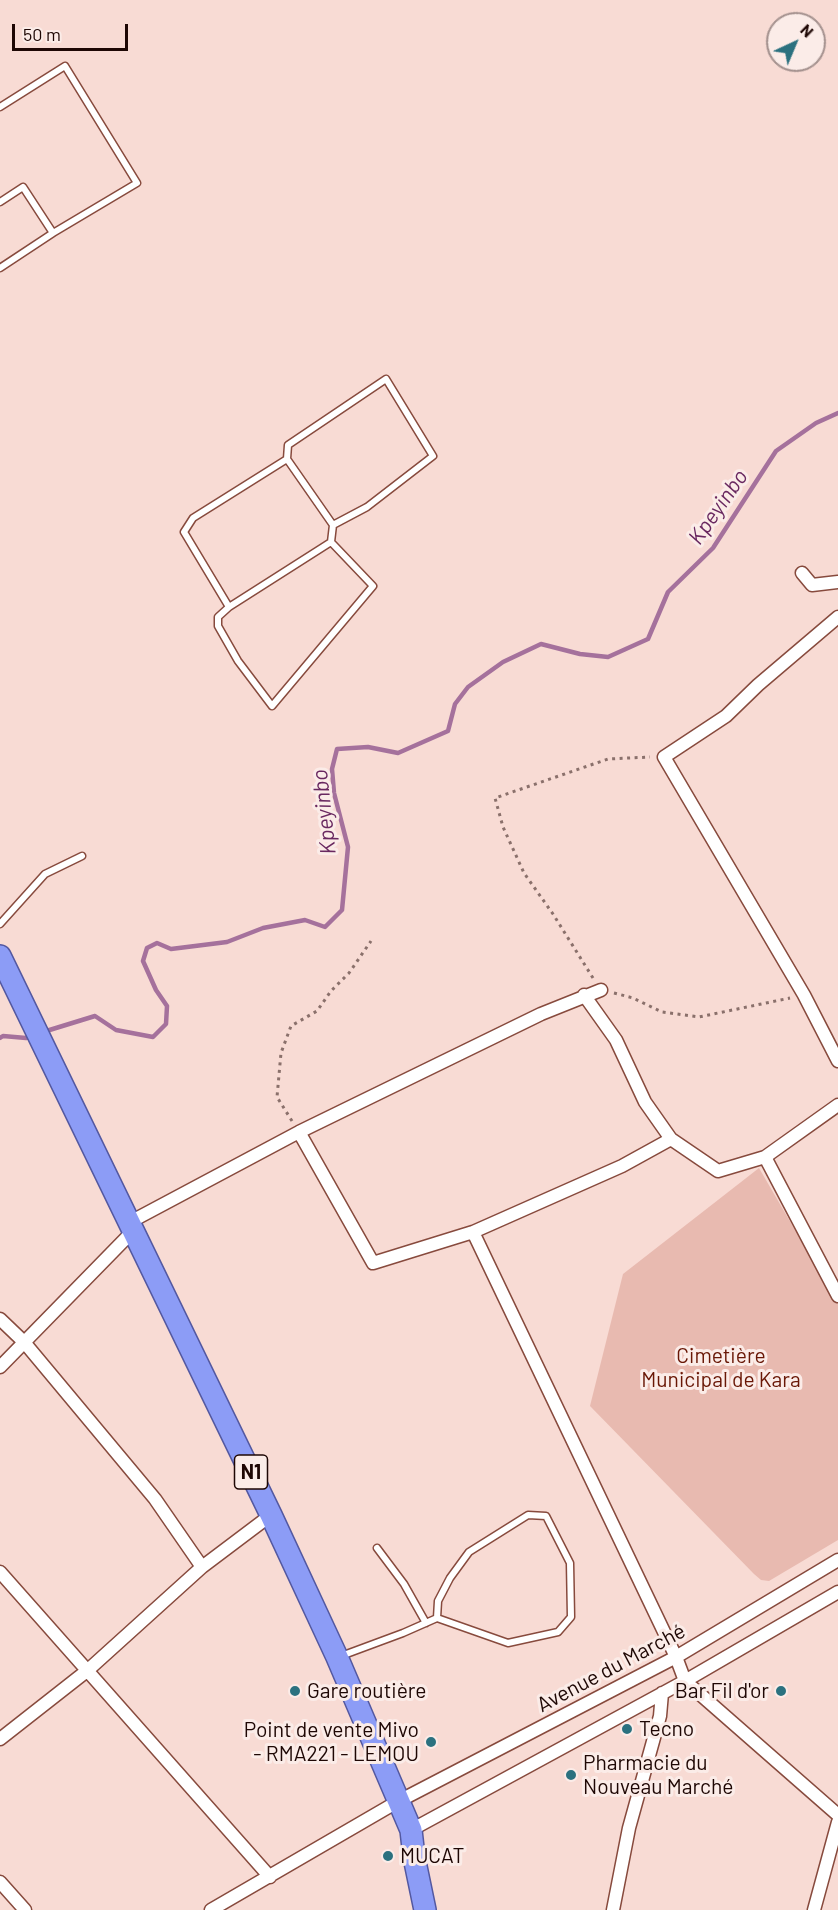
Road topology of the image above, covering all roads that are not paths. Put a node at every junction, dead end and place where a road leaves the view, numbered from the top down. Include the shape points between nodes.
1 (0, 107) edge
2 (0, 202) edge
3 (53, 233) junction
4 (0, 268) edge
5 (287, 459) junction
6 (333, 525) junction
7 (331, 542) junction
8 (802, 573) dead end
9 (838, 582) edge
10 (229, 607) junction
11 (838, 616) edge
12 (82, 856) dead end
13 (0, 924) edge
14 (0, 956) edge
15 (601, 990) road end
16 (584, 995) junction
17 (838, 1061) edge
18 (838, 1105) edge
19 (299, 1132) junction
20 (670, 1139) junction
21 (765, 1157) junction
22 (132, 1226) junction
23 (473, 1232) junction
24 (838, 1296) edge
25 (0, 1319) edge
26 (24, 1342) junction
27 (0, 1367) edge
28 (271, 1515) junction
29 (377, 1548) dead end
30 (838, 1560) edge
31 (202, 1567) junction
32 (0, 1572) edge
33 (838, 1592) edge
34 (437, 1618) junction
35 (426, 1623) junction
36 (676, 1657) junction
37 (338, 1658) junction
38 (88, 1670) junction
39 (685, 1681) junction
40 (662, 1693) junction
41 (0, 1739) edge
42 (397, 1802) junction
43 (838, 1815) edge
44 (838, 1822) edge
45 (411, 1830) junction
46 (270, 1877) junction
47 (0, 1882) edge
48 (25, 1910) edge
49 (211, 1910) edge
50 (425, 1910) edge
51 (613, 1910) edge
52 (814, 1910) edge

1 - 3 lane via 65,66 137,183
2 - 3 lane via 23,187
3 - 4 lane
5 - 6 lane
5 - 6 lane via 288,445 386,379 433,456 367,507
5 - 10 lane via 193,518 184,532
6 - 7 lane
7 - 10 lane
7 - 10 lane via 373,586 272,706 238,661 218,626 218,617
8 - 9 street via 812,585
11 - 17 street via 726,716 663,757 804,995
12 - 13 lane via 45,874
14 - 22 highway, N1
15 - 16 street
16 - 19 street
16 - 20 street via 616,1040 645,1102
18 - 21 street
19 - 22 street
19 - 23 street via 373,1263
20 - 21 street via 718,1171
20 - 23 street via 622,1166
21 - 24 street
22 - 26 street
22 - 28 highway, N1
23 - 36 street
25 - 26 street
26 - 27 street
26 - 31 street via 155,1499
28 - 31 street
28 - 37 highway, N1
29 - 35 lane
30 - 36 street, Avenue du Marché
31 - 38 street
32 - 38 street
33 - 39 street
34 - 34 lane via 508,1643 558,1632 571,1617 570,1563 546,1516 528,1515 469,1552 438,1601
34 - 35 lane
35 - 37 lane
36 - 39 street
36 - 42 street, Avenue du Marché
37 - 42 highway, N1
38 - 41 street
38 - 46 street
39 - 40 street
39 - 43 street
40 - 45 street
40 - 51 street via 660,1716 629,1828
42 - 45 highway, N1
42 - 46 street, Avenue du Marché
44 - 52 street
45 - 50 highway, N1
46 - 49 street, Avenue du Marché
47 - 48 street

